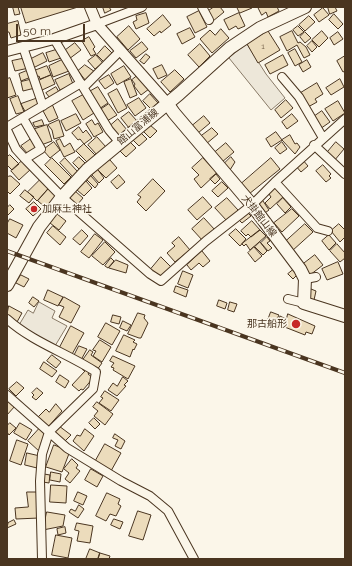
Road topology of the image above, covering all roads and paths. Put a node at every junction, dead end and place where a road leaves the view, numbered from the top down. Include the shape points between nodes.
1 (90, 7) edge
2 (142, 7) edge
3 (202, 7) edge
4 (306, 7) edge
5 (210, 20) dead end
6 (97, 24) junction
7 (54, 39) junction
8 (23, 47) junction
9 (121, 50) junction
10 (7, 51) edge
11 (282, 77) dead end
12 (83, 85) junction
13 (167, 103) junction
14 (43, 106) junction
15 (23, 118) junction
16 (345, 119) edge
17 (7, 129) edge
18 (323, 138) junction
19 (120, 143) junction
20 (314, 145) junction
21 (16, 149) junction
22 (7, 152) edge
23 (25, 159) junction
24 (345, 174) edge
25 (275, 182) junction
26 (62, 196) junction
27 (252, 205) junction
28 (328, 231) dead end
29 (8, 279) edge
30 (288, 298) dead end
31 (304, 302) junction
32 (345, 316) edge
33 (7, 319) edge
34 (7, 395) edge
35 (49, 432) junction
36 (42, 559) edge
37 (194, 559) edge

1 - 6 street
2 - 6 street
3 - 5 street
4 - 13 main road, 館山富浦線 via 245,37
6 - 7 street
6 - 9 street
7 - 8 street
7 - 12 street
8 - 10 street
8 - 14 street
9 - 12 street
9 - 13 street
11 - 18 street via 299,97
12 - 14 street
12 - 19 street via 109,130
13 - 19 main road, 館山富浦線
13 - 27 main road, 犬掛館山線
14 - 15 street
15 - 17 street
15 - 23 street via 41,149
16 - 18 street
17 - 21 street
18 - 20 street
19 - 26 main road, 館山富浦線 via 87,170
20 - 24 street
20 - 25 street
21 - 22 street
21 - 23 street
23 - 26 street
25 - 27 street
25 - 28 street via 317,228
26 - 27 street via 161,281 206,240
26 - 29 main road, 館山富浦線 via 29,242
27 - 31 main road, 犬掛館山線 via 300,269 311,278
30 - 31 street
31 - 32 main road
33 - 35 street via 35,340 96,372 92,389
34 - 35 street
35 - 36 street via 40,466
35 - 37 street via 67,448 150,496 168,511

